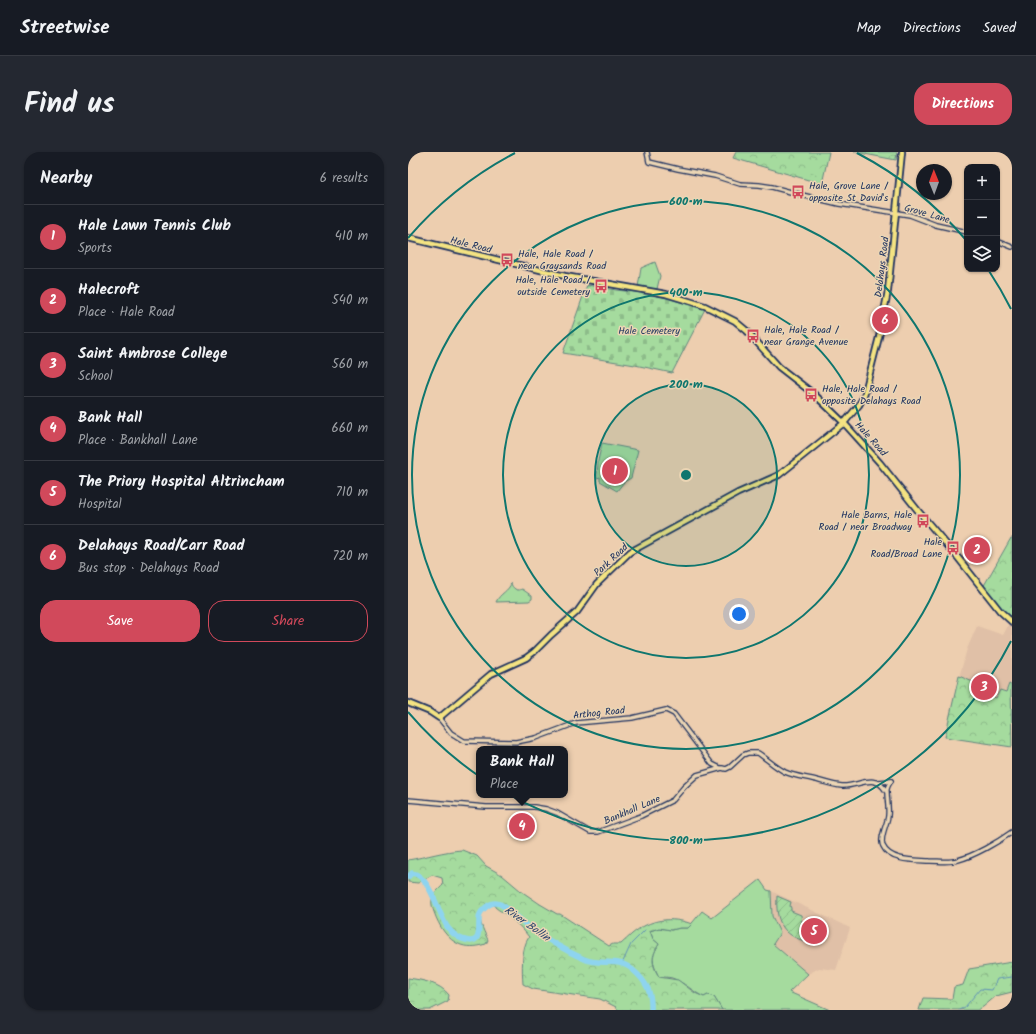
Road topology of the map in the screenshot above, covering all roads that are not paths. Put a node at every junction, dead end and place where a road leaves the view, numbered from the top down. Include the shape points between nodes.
1 (647, 152) edge
2 (902, 152) edge
3 (897, 213) junction
4 (964, 231) edge
5 (408, 238) edge
6 (1000, 242) edge
7 (1012, 247) edge
8 (844, 423) junction
9 (1012, 622) edge
10 (408, 703) edge
11 (439, 718) junction
12 (722, 768) junction
13 (877, 782) junction
14 (886, 791) junction
15 (408, 800) edge
16 (1012, 832) edge

1 - 3 street, Grove Lane via 649,162 740,184 759,184 839,204
2 - 3 main road, Delahays Road
3 - 4 street, Grove Lane via 910,215 936,226
3 - 8 main road, Delahays Road via 888,291 870,377 859,405
5 - 8 main road, Hale Road via 565,276 651,290 705,306 740,325 779,368 815,395
6 - 7 street
8 - 9 main road, Hale Road via 880,463 1000,611
8 - 11 main road, Park Road via 779,475 738,493 630,552 598,584 577,612 534,652 491,674
10 - 11 main road
11 - 12 street, Arthog Road via 451,733 464,741 516,742 536,738 576,723 632,718 666,710 674,714 712,764
12 - 13 street, Bankhall Lane via 730,767 743,755 753,752 794,776 844,786
12 - 15 street, Bankhall Lane via 697,775 673,800 658,808 598,832 590,832 546,809
13 - 14 street via 883,785
13 - 14 street via 891,781
14 - 16 street via 888,817 883,834 883,847 900,859 948,862 963,859

